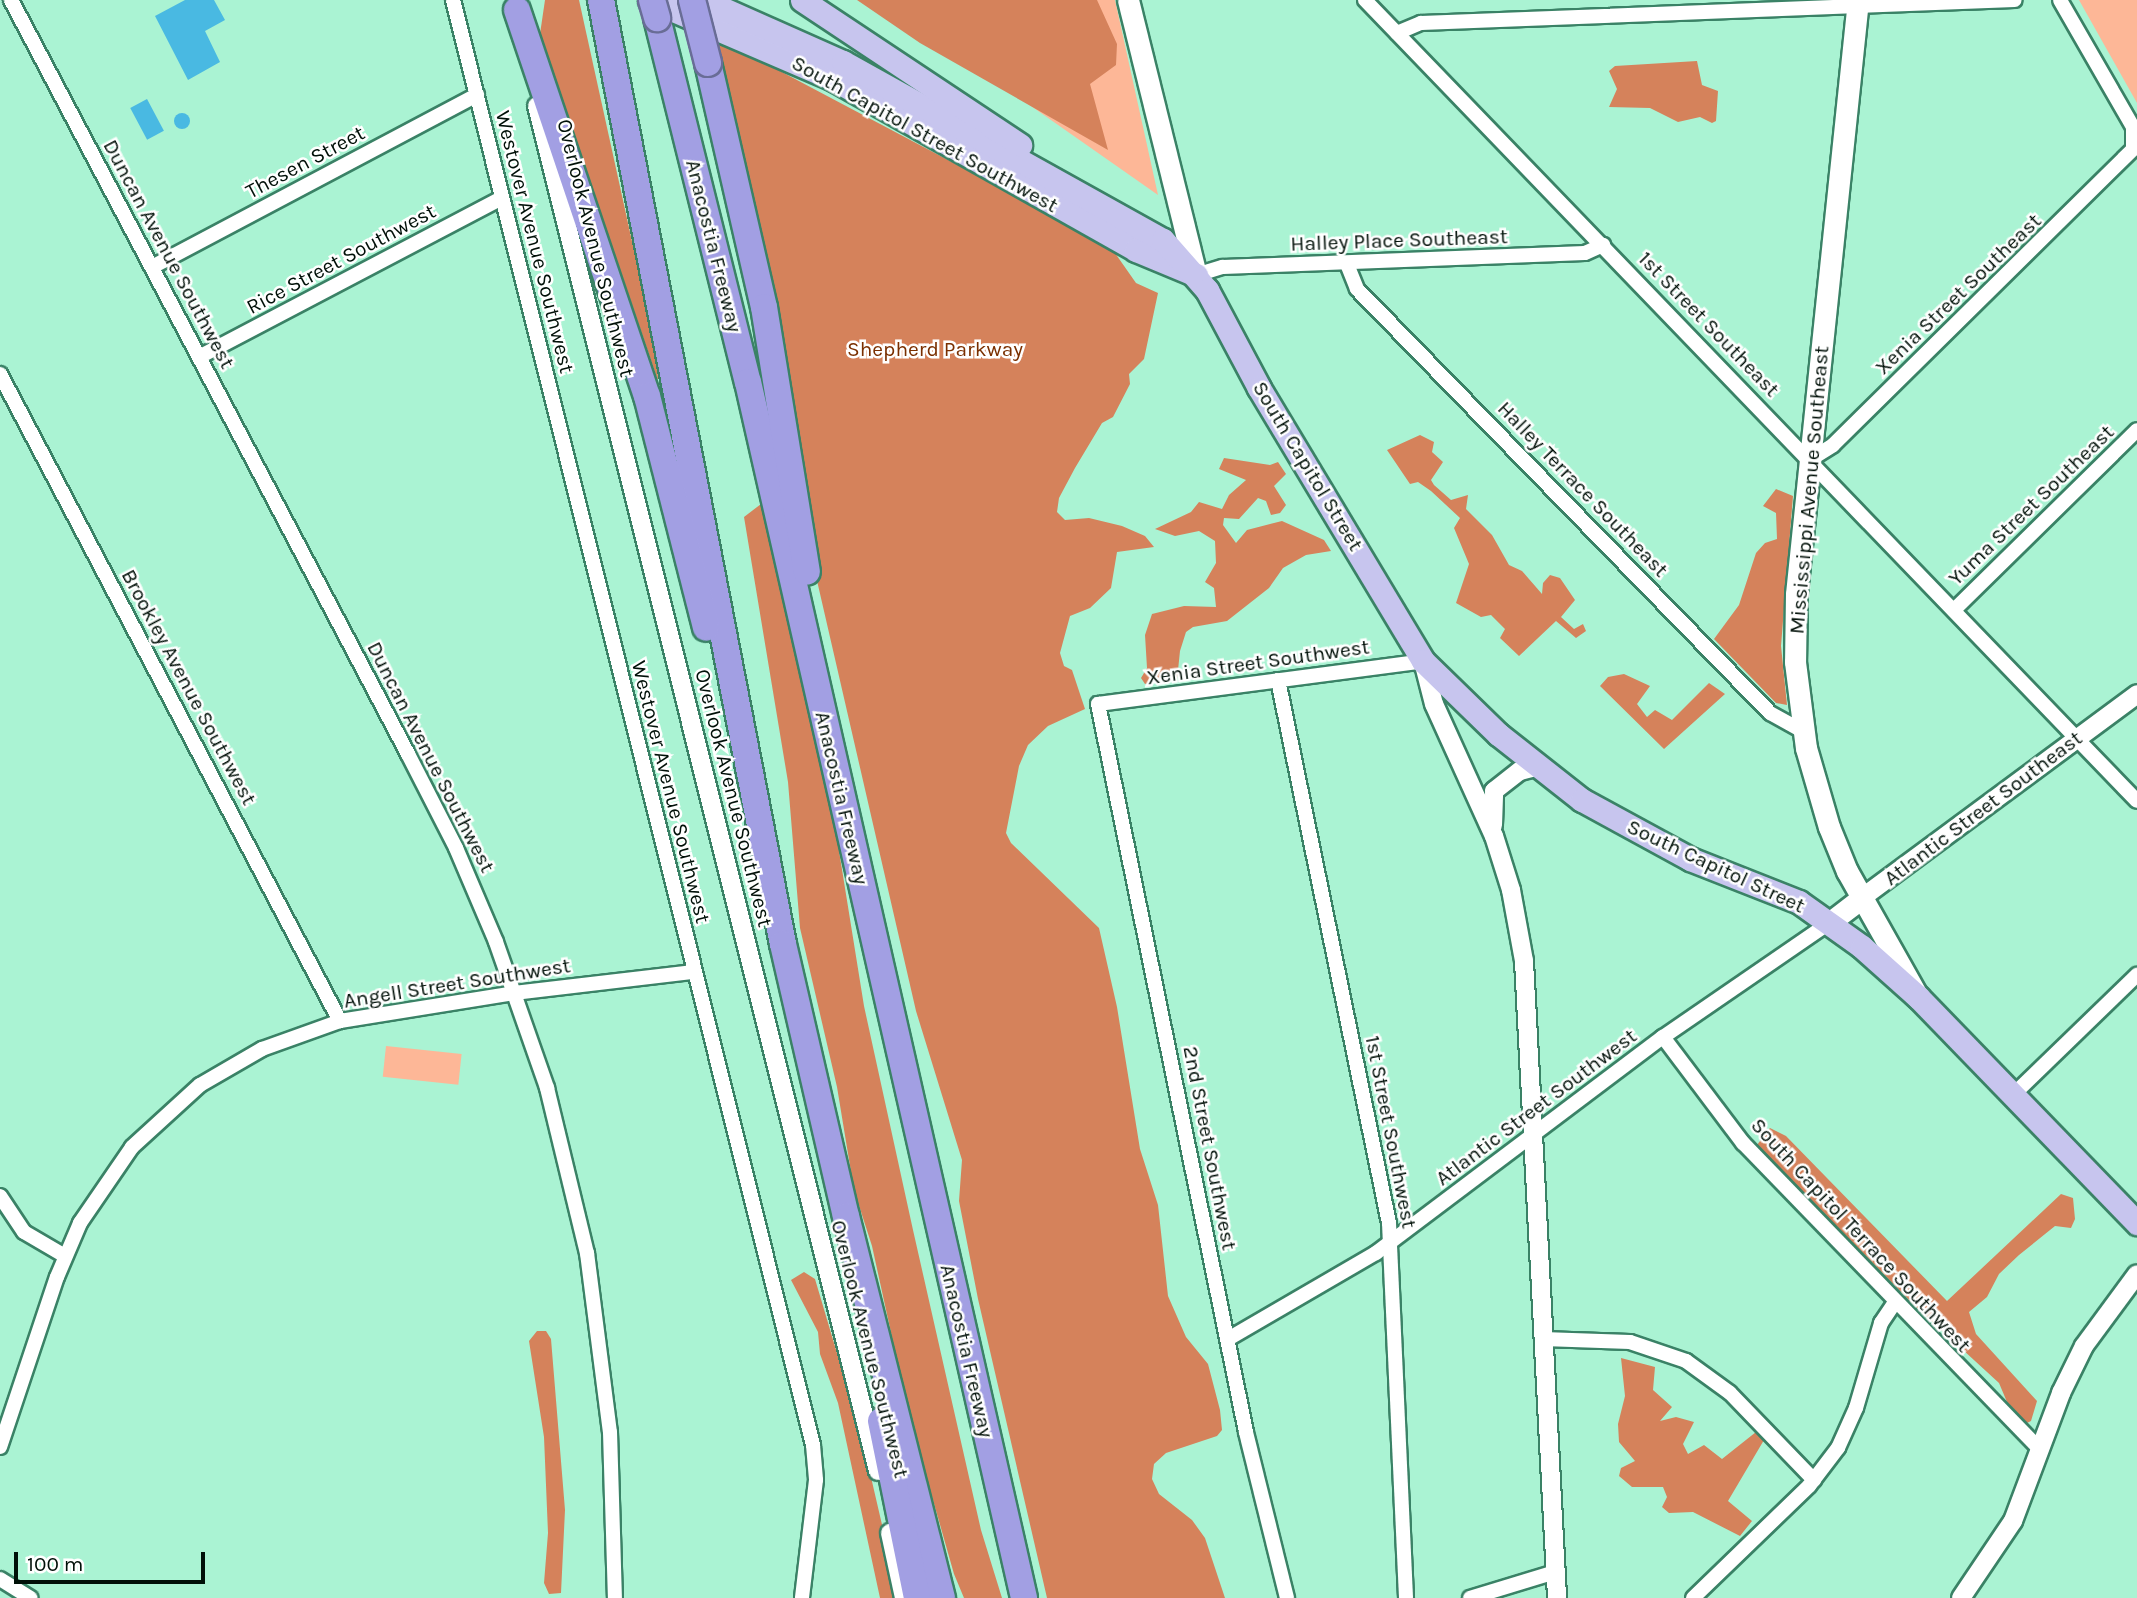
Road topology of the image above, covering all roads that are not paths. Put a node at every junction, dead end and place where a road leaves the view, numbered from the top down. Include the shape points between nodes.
1 (453, 0) edge
2 (601, 0) edge
3 (692, 0) edge
4 (703, 0) edge
5 (802, 0) edge
6 (1128, 0) edge
7 (1366, 0) edge
8 (2015, 0) edge
9 (2060, 0) edge
10 (11, 3) edge
11 (1858, 3) edge
12 (515, 5) edge
13 (653, 6) edge
14 (1398, 33) junction
15 (477, 95) junction
16 (502, 198) junction
17 (1092, 200) junction
18 (1603, 245) junction
19 (1347, 264) junction
20 (152, 267) junction
21 (1196, 275) junction
22 (199, 357) junction
23 (0, 374) edge
24 (2137, 430) edge
25 (1811, 458) junction
26 (1955, 609) junction
27 (1423, 661) junction
28 (1278, 680) junction
29 (2137, 694) edge
30 (1098, 705) joint
31 (1803, 731) junction
32 (2077, 737) junction
33 (1536, 767) junction
34 (752, 784) junction
35 (839, 788) junction
36 (2137, 801) edge
37 (1494, 836) junction
38 (1863, 897) junction
39 (1829, 923) junction
40 (694, 972) junction
41 (2137, 975) edge
42 (514, 993) junction
43 (1918, 996) junction
44 (340, 1021) junction
45 (1663, 1037) junction
46 (2013, 1095) junction
47 (1532, 1136) junction
48 (0, 1196) edge
49 (846, 1216) junction
50 (2137, 1223) edge
51 (1390, 1243) junction
52 (65, 1256) junction
53 (2137, 1274) edge
54 (1895, 1302) junction
55 (1227, 1339) junction
56 (1543, 1339) junction
57 (0, 1447) edge
58 (2041, 1450) junction
59 (1814, 1480) junction
60 (1555, 1572) junction
61 (0, 1579) edge
62 (31, 1598) edge
63 (615, 1598) edge
64 (802, 1598) edge
65 (904, 1598) edge
66 (916, 1598) edge
67 (943, 1598) edge
68 (1024, 1598) edge
69 (1287, 1598) edge
70 (1406, 1598) edge
71 (1470, 1598) edge
72 (1557, 1598) edge
73 (1693, 1598) edge
74 (1961, 1598) edge

1 - 15 street, Westover Avenue Southwest
2 - 34 highway
3 - 35 highway, bridge via 779,383 831,702
4 - 17 main road via 843,62
5 - 17 main road via 1048,164
6 - 21 main road
7 - 14 street, 1st Street Southeast
8 - 11 street
9 - 25 street, Xenia Street Southeast via 2133,127 2130,154 1833,445
10 - 20 street, Duncan Avenue Southwest
11 - 14 street via 1421,23
11 - 25 main road, Mississippi Avenue Southeast
12 - 34 highway via 648,396 727,715
12 - 65 street, Overlook Avenue Southwest via 867,1421
13 - 21 main road, South Capitol Street Southwest via 833,79 1165,265
13 - 35 highway, Anacostia Freeway via 737,335
14 - 18 street, 1st Street Southeast
15 - 16 street, Westover Avenue Southwest
15 - 20 street, Thesen Street
16 - 22 street, Rice Street Southwest
16 - 40 street, Westover Avenue Southwest
17 - 21 main road, South Capitol Street via 1163,240
18 - 19 street, Halley Place Southeast via 1586,253
18 - 25 street, 1st Street Southeast
19 - 21 street, Halley Place Southeast via 1223,267
19 - 31 street, Halley Terrace Southeast via 1357,289 1761,704 1779,721
20 - 22 street, Duncan Avenue Southwest
21 - 27 main road, South Capitol Street
22 - 42 street, Duncan Avenue Southwest via 456,848
23 - 44 street, Brookley Avenue Southwest
24 - 26 street, Yuma Street Southeast
25 - 26 street, 1st Street Southeast
25 - 31 main road, Mississippi Avenue Southeast via 1795,610
26 - 32 street, 1st Street Southeast
27 - 28 street, Xenia Street Southwest
27 - 33 main road, South Capitol Street
27 - 37 street via 1434,704
28 - 30 street, Xenia Street Southwest
28 - 51 street, 1st Street Southwest
29 - 32 street, Atlantic Street Southeast
30 - 55 street, 2nd Street Southwest
31 - 38 main road, Mississippi Avenue Southeast via 1827,820
32 - 36 street, 1st Street Southeast
32 - 38 street, Atlantic Street Southeast
33 - 37 street via 1520,771 1494,791
33 - 39 main road, South Capitol Street via 1649,838 1799,902
34 - 49 highway
35 - 68 highway, Anacostia Freeway
37 - 47 street via 1511,890 1524,961
38 - 39 main road, Atlantic Street Southeast
38 - 43 main road, Mississippi Avenue Southeast
39 - 43 main road, South Capitol Street
39 - 45 street, Atlantic Street Southwest
40 - 42 street, Angell Street Southwest
40 - 64 street, Westover Avenue Southwest via 815,1456
41 - 46 street
42 - 44 street, Angell Street Southwest
42 - 63 street, Duncan Avenue Southwest via 562,1145 592,1281 613,1465
43 - 46 main road, South Capitol Street
44 - 52 street, Angell Street Southwest via 262,1049 183,1098 113,1172
45 - 47 street, Atlantic Street Southwest
45 - 54 street, South Capitol Terrace Southwest via 1743,1143
46 - 50 main road, South Capitol Street
47 - 51 street, Atlantic Street Southwest
47 - 56 street
48 - 52 street via 24,1232
49 - 66 highway via 856,1298
49 - 67 highway
51 - 55 street, Atlantic Street Southwest via 1288,1308
51 - 70 street, 1st Street Southwest
52 - 57 street, Angell Street Southwest
53 - 58 street via 2084,1346
54 - 58 street, South Capitol Terrace Southwest
54 - 59 street via 1881,1323 1847,1431
55 - 69 street, 2nd Street Southwest
56 - 59 street via 1630,1342 1686,1361 1730,1393
56 - 60 street
58 - 74 street via 2005,1537
59 - 73 street
60 - 71 street
60 - 72 street
61 - 62 street

